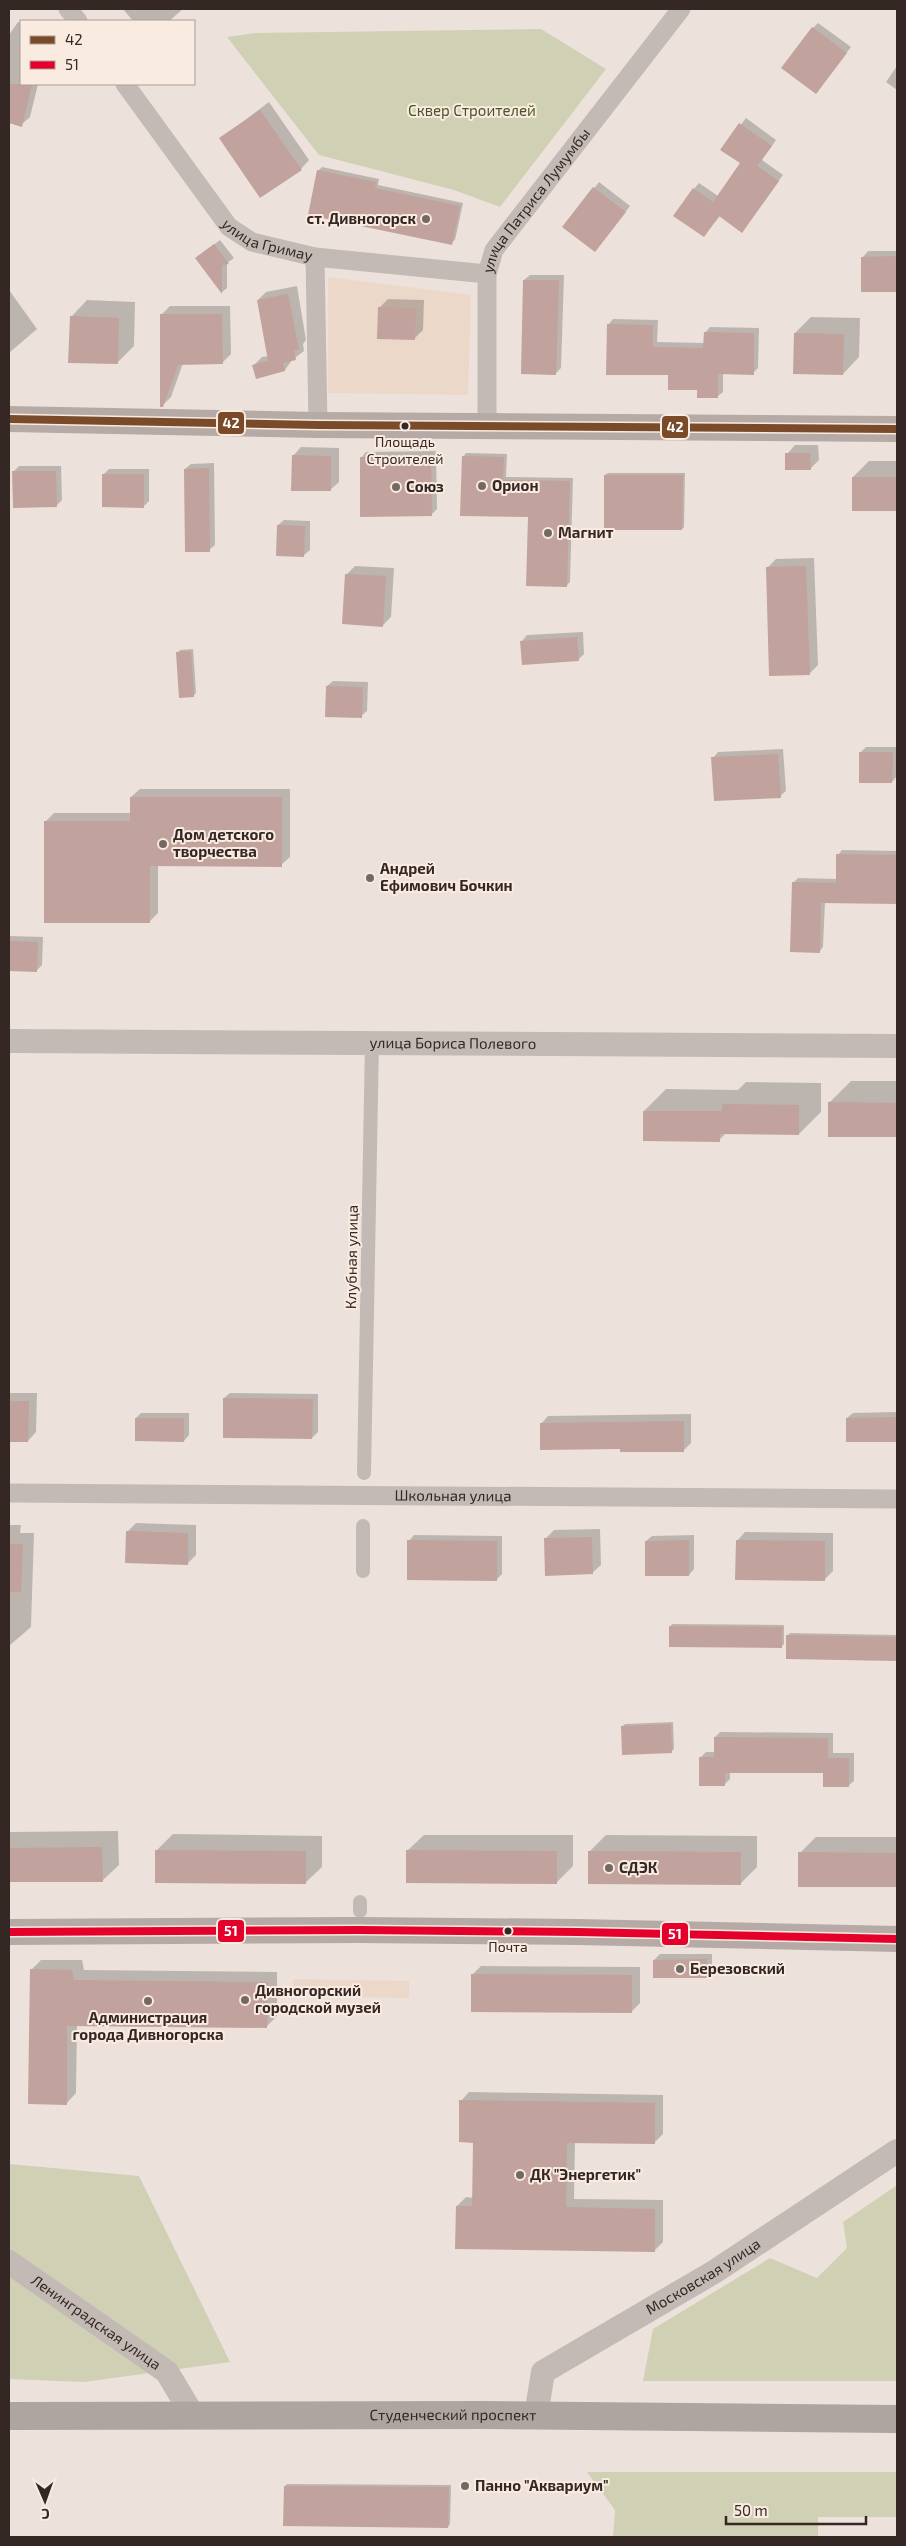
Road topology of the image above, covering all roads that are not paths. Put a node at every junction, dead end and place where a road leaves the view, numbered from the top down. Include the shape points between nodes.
1 (68, 9) edge
2 (681, 9) edge
3 (77, 20) edge
4 (126, 85) edge
5 (315, 258) junction
6 (487, 274) junction
7 (9, 420) edge
8 (318, 425) junction
9 (487, 426) junction
10 (897, 429) edge
11 (9, 1041) edge
12 (372, 1042) junction
13 (897, 1046) edge
14 (364, 1473) dead end
15 (9, 1493) edge
16 (897, 1500) edge
17 (363, 1526) dead end
18 (363, 1571) dead end
19 (9, 1932) edge
20 (897, 1939) edge
21 (897, 2150) edge
22 (9, 2262) edge
23 (192, 2414) junction
24 (9, 2416) edge
25 (536, 2416) junction
26 (897, 2419) edge

1 - 3 street
2 - 6 street, улица Патриса Лумумбы via 494,250
4 - 5 street, улица Гримау via 229,227 252,242
5 - 6 street
5 - 8 street, улица Гримау
6 - 9 street, улица Патриса Лумумбы
7 - 8 main road
8 - 9 main road
9 - 10 main road
11 - 12 street, улица Бориса Полевого
12 - 13 street, улица Бориса Полевого
12 - 14 street, Клубная улица
15 - 16 street, Школьная улица
17 - 18 street
19 - 20 main road via 369,1930
21 - 25 street, Московская улица via 714,2272 543,2372
22 - 23 street, Ленинградская улица via 167,2372
23 - 24 highway, Студенческий проспект
23 - 25 highway, Студенческий проспект
25 - 26 highway, Студенческий проспект

